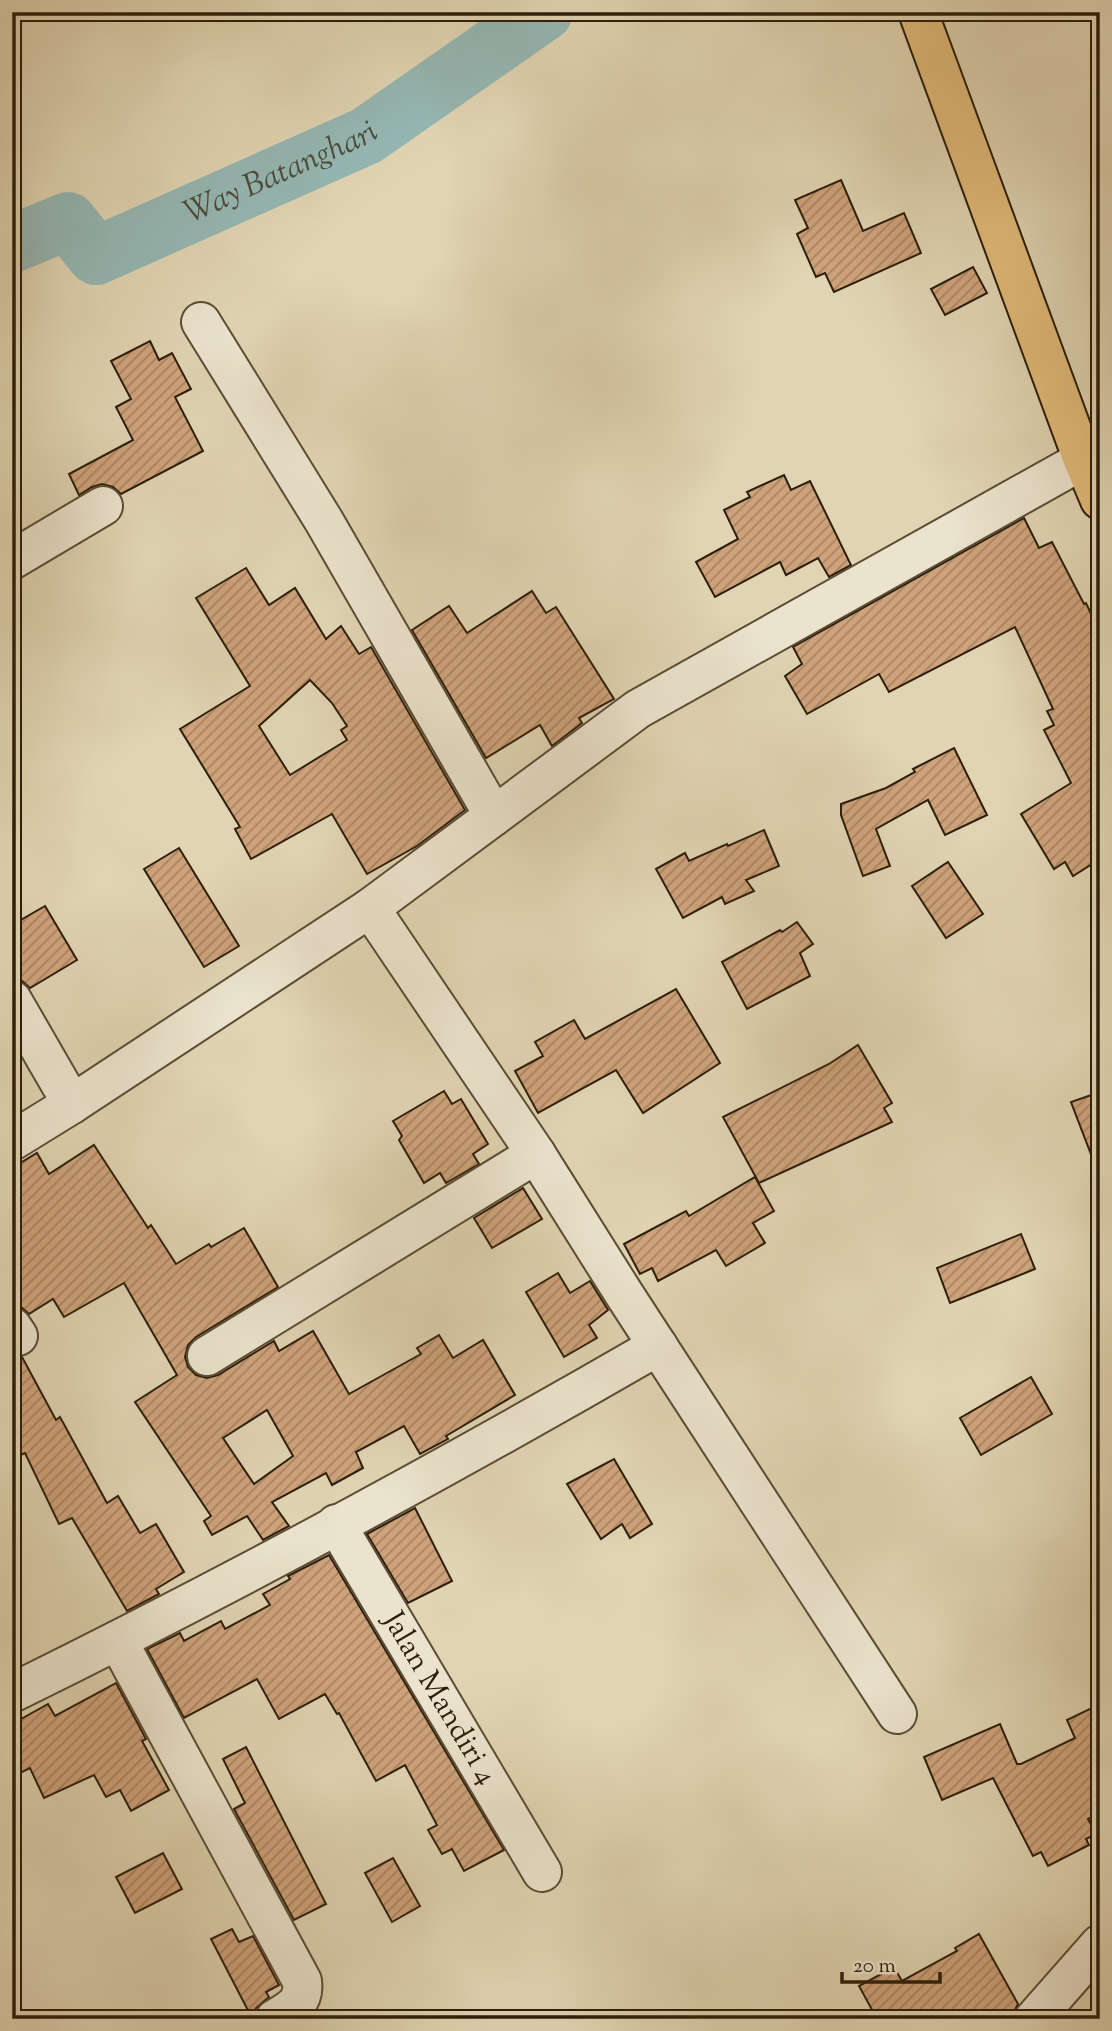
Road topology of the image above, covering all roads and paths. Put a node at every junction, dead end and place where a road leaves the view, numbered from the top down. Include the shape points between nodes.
1 (918, 12) edge
2 (201, 321) dead end
3 (1083, 460) junction
4 (1100, 500) edge
5 (103, 506) dead end
6 (12, 560) edge
7 (495, 816) junction
8 (370, 908) junction
9 (12, 999) edge
10 (72, 1104) junction
11 (12, 1141) edge
12 (536, 1154) junction
13 (658, 1346) junction
14 (207, 1356) dead end
15 (336, 1524) junction
16 (118, 1641) junction
17 (12, 1693) edge
18 (897, 1714) dead end
19 (542, 1872) dead end
20 (1100, 1944) edge
21 (275, 2019) edge
22 (1034, 2019) edge

1 - 3 main road
2 - 7 street via 324,521
3 - 4 main road
3 - 7 street via 638,709
5 - 6 street
7 - 8 street
8 - 10 street
8 - 12 street
9 - 10 street
10 - 11 street
12 - 13 street
12 - 14 street
13 - 15 street
13 - 18 street
15 - 16 street
15 - 19 street, Jalan Mandiri 4
16 - 17 street
16 - 21 street via 302,1981 301,2000
20 - 22 street

